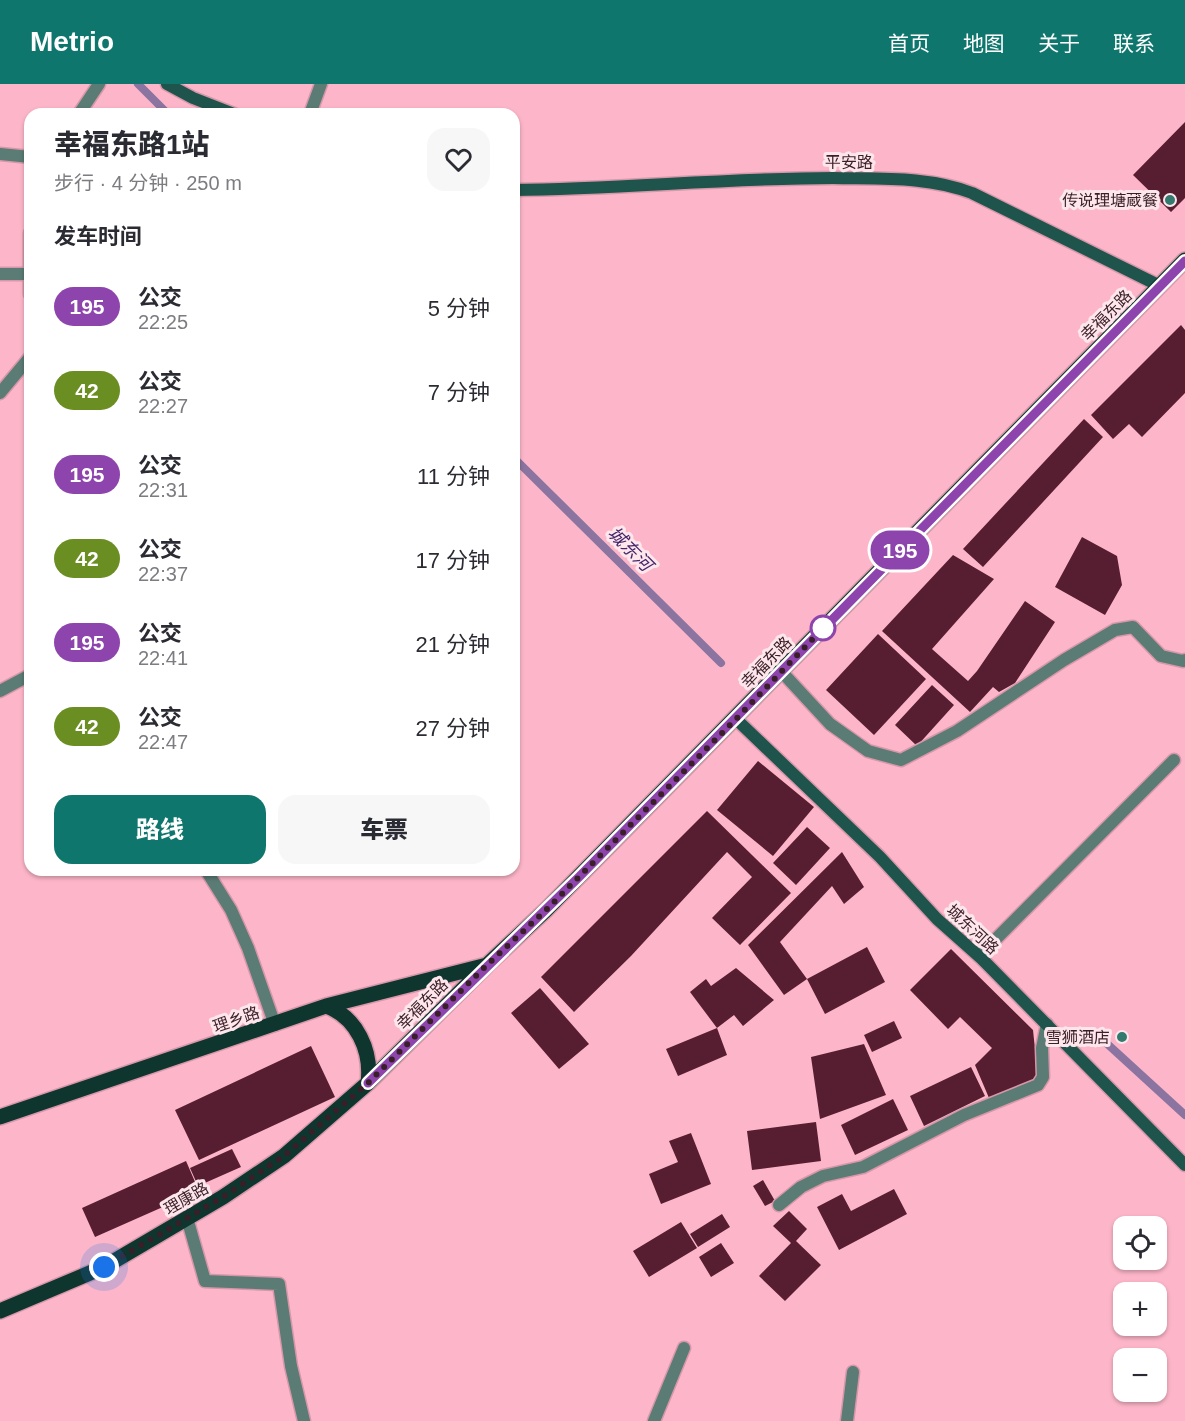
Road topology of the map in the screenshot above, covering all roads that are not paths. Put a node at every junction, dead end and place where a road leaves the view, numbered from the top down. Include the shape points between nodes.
1 (99, 84) edge
2 (167, 84) edge
3 (321, 84) edge
4 (83, 108) edge
5 (219, 108) edge
6 (312, 108) edge
7 (0, 154) edge
8 (24, 156) edge
9 (520, 190) edge
10 (1185, 261) edge
11 (0, 274) edge
12 (24, 274) edge
13 (1160, 286) junction
14 (24, 364) edge
15 (0, 393) edge
16 (1185, 660) edge
17 (781, 671) junction
18 (24, 678) edge
19 (0, 691) edge
20 (736, 719) junction
21 (1174, 760) dead end
22 (210, 876) edge
23 (979, 956) junction
24 (487, 965) junction
25 (326, 1006) junction
26 (1047, 1024) junction
27 (275, 1025) junction
28 (368, 1083) junction
29 (0, 1117) edge
30 (1185, 1165) edge
31 (779, 1205) dead end
32 (187, 1218) junction
33 (0, 1311) edge
34 (684, 1348) dead end
35 (853, 1372) dead end
36 (304, 1421) edge
37 (654, 1421) edge
38 (848, 1421) edge

1 - 4 street
2 - 5 street
3 - 6 street
7 - 8 street
9 - 13 street, 平安路 via 804,178 896,179 955,186
10 - 13 main road, 幸福东路
11 - 12 street
13 - 17 main road, 幸福东路
14 - 15 street
16 - 17 street via 1161,656 1133,627 1115,630 957,731 901,760 868,751 830,724
17 - 20 main road, 幸福东路
18 - 19 street
20 - 23 street, 城东河路
20 - 24 main road, 幸福东路
21 - 23 street
22 - 27 street via 248,948
23 - 26 street, 城东河路
24 - 25 main road, 理乡路
24 - 28 main road, 幸福东路
25 - 27 main road, 理乡路
25 - 28 main road via 344,1015 360,1039 369,1066
26 - 30 street, 城东河路
26 - 31 street via 1042,1048 1043,1077 1038,1085 964,1115 863,1167 823,1176
27 - 29 main road, 理乡路
28 - 32 main road, 理康路 via 284,1156
32 - 33 main road, 理康路 via 104,1267
32 - 36 street via 205,1281 279,1284
34 - 37 street
35 - 38 street

